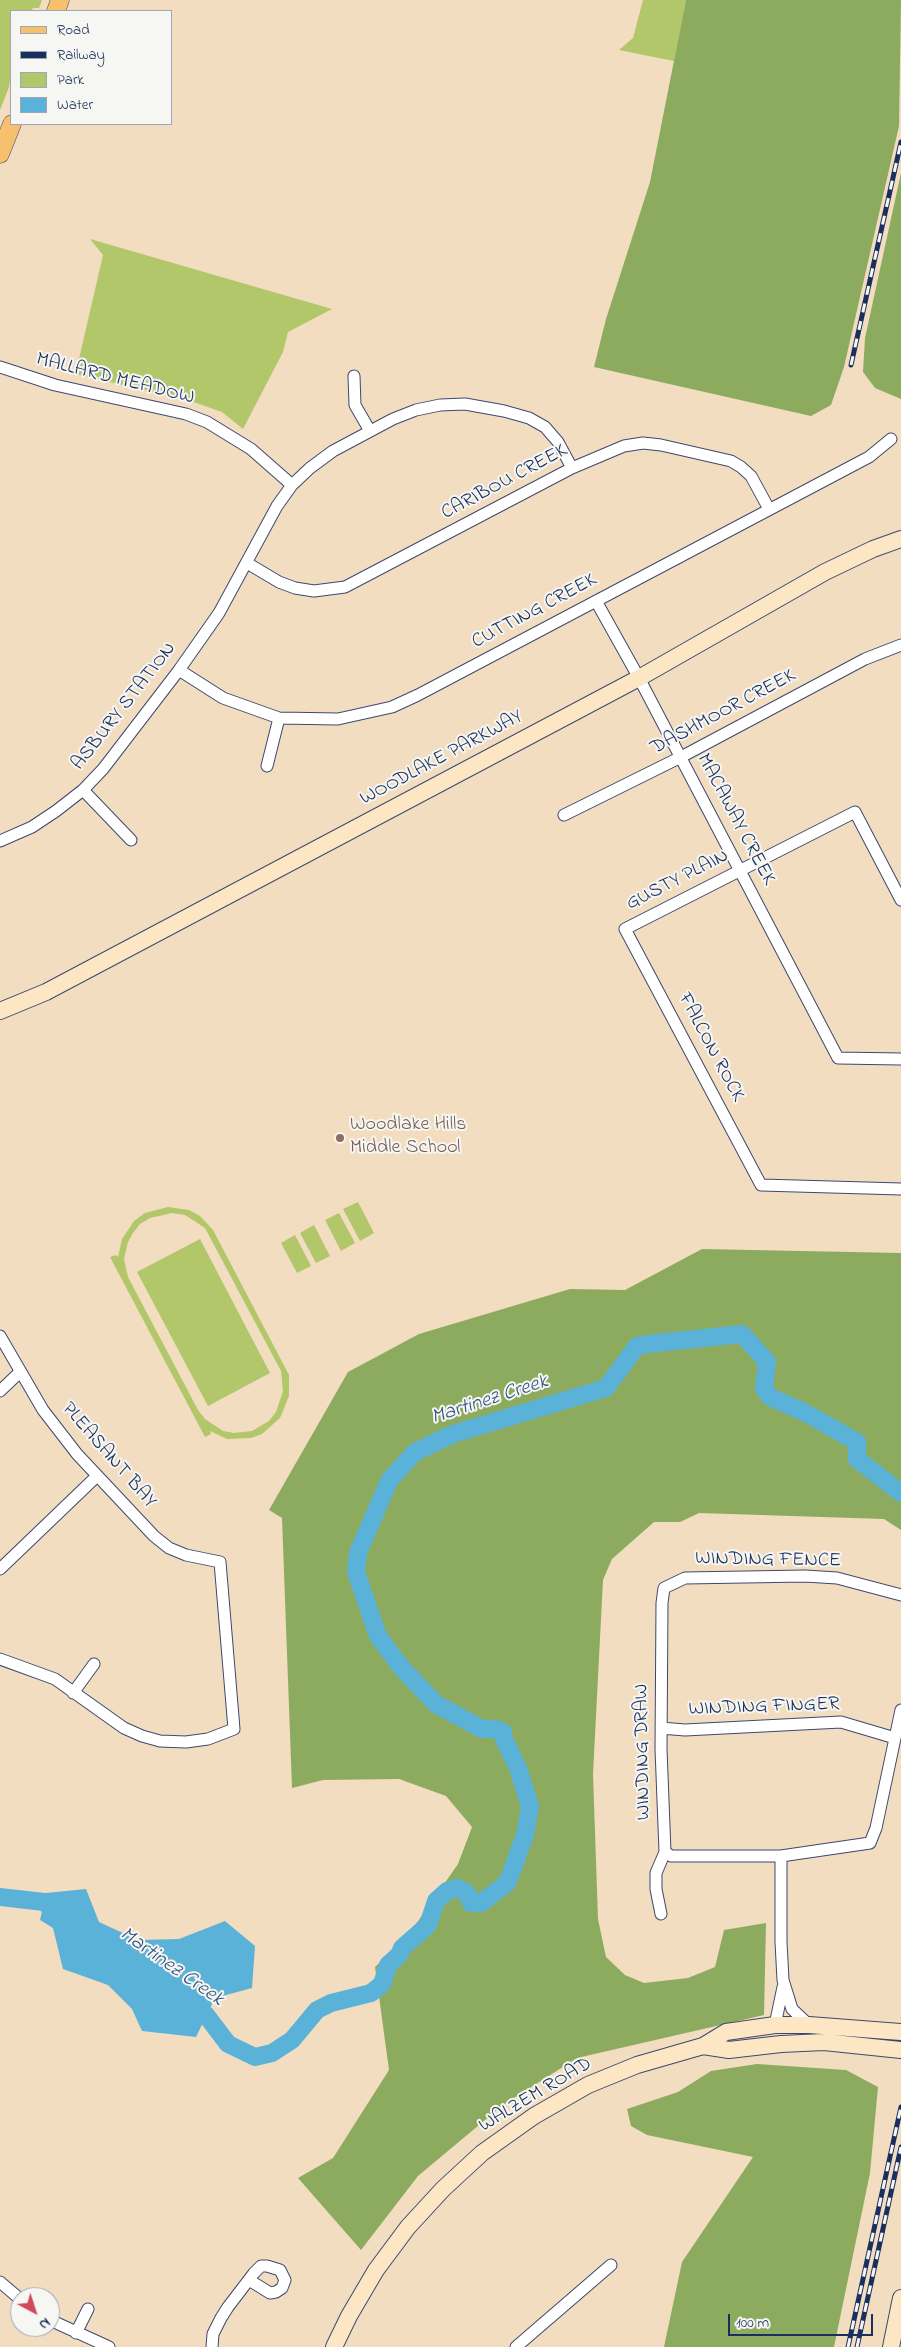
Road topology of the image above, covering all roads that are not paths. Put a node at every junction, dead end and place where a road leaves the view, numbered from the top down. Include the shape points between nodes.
1 (12, 125) edge
2 (1, 149) edge
3 (0, 367) edge
4 (354, 376) dead end
5 (370, 431) junction
6 (891, 439) dead end
7 (572, 468) junction
8 (292, 485) junction
9 (769, 509) junction
10 (901, 539) edge
11 (246, 563) junction
12 (596, 601) junction
13 (901, 644) edge
14 (179, 670) junction
15 (639, 678) junction
16 (279, 718) junction
17 (681, 757) junction
18 (267, 766) dead end
19 (83, 790) junction
20 (564, 815) dead end
21 (0, 840) edge
22 (131, 840) dead end
23 (741, 871) junction
24 (901, 900) edge
25 (625, 929) joint
26 (0, 1011) edge
27 (901, 1059) edge
28 (901, 1189) edge
29 (0, 1336) edge
30 (20, 1372) junction
31 (0, 1391) edge
32 (98, 1476) junction
33 (0, 1569) edge
34 (664, 1588) joint
35 (901, 1595) edge
36 (0, 1659) edge
37 (94, 1664) dead end
38 (74, 1693) junction
39 (901, 1710) edge
40 (662, 1728) junction
41 (895, 1738) junction
42 (665, 1852) junction
43 (781, 1856) junction
44 (661, 1914) dead end
45 (784, 1980) junction
46 (775, 2025) junction
47 (809, 2025) junction
48 (901, 2032) edge
49 (703, 2046) junction
50 (901, 2050) edge
51 (611, 2265) dead end
52 (249, 2280) dead end
53 (0, 2282) edge
54 (10, 2290) edge
55 (901, 2298) edge
56 (88, 2309) dead end
57 (60, 2325) edge
58 (76, 2333) junction
59 (897, 2333) edge
60 (521, 2345) edge
61 (109, 2347) edge
62 (212, 2347) edge
63 (334, 2347) edge
64 (891, 2347) edge

1 - 2 main road
3 - 8 street, MALLARD MEADOW via 54,385 186,414 251,449
4 - 5 street via 355,405
5 - 7 street, ASBURY STATION via 416,410 466,404 504,411 545,427 558,442
5 - 8 street, ASBURY STATION via 333,450
6 - 9 street, CUTTING CREEK via 869,457
7 - 9 street, CARIBOU CREEK via 624,446 661,445 731,461 751,476
7 - 11 street, CARIBOU CREEK via 345,587 314,591 295,588
8 - 11 street, ASBURY STATION
9 - 12 street, CUTTING CREEK
10 - 15 street, WOODLAKE PARKWAY via 825,572
11 - 14 street, ASBURY STATION via 219,613
12 - 15 street, MACAWAY CREEK
12 - 16 street, CUTTING CREEK via 392,707 338,719
13 - 17 street, DASHMOOR CREEK via 865,659
14 - 16 street, CUTTING CREEK via 223,698
14 - 19 street, ASBURY STATION
15 - 17 street, MACAWAY CREEK
15 - 26 street, WOODLAKE PARKWAY via 46,992
16 - 18 street
17 - 20 street, DASHMOOR CREEK
17 - 23 street, MACAWAY CREEK
19 - 21 street, ASBURY STATION via 32,827
19 - 22 street
23 - 24 street, GUSTY PLAIN via 855,812
23 - 25 street, GUSTY PLAIN
23 - 27 street, MACAWAY CREEK via 838,1058
25 - 28 street, FALCON ROCK via 761,1185
29 - 30 street, PLEASANT BAY
30 - 31 street
30 - 32 street, PLEASANT BAY via 43,1410
32 - 33 street
32 - 38 street, PLEASANT BAY via 154,1536 170,1548 220,1562 234,1729 186,1742 160,1741 124,1728
34 - 35 street, WINDING FENCE via 685,1578 805,1576 837,1578
34 - 40 street, WINDING DRAW
36 - 38 street via 55,1679
37 - 38 street
39 - 41 street
40 - 41 street, WINDING FINGER via 686,1730 841,1722
40 - 42 street, WINDING DRAW
41 - 43 street via 876,1828 870,1842
42 - 43 street via 671,1856
42 - 44 street, WINDING DRAW via 656,1873
43 - 45 street
45 - 46 street
45 - 47 street via 792,2009
46 - 47 street, WALZEM ROAD
46 - 49 street, WALZEM ROAD via 726,2032
47 - 48 street, WALZEM ROAD
49 - 50 street, WALZEM ROAD via 729,2050 824,2042
49 - 63 street, WALZEM ROAD via 588,2085 534,2116 482,2153 408,2227 376,2270 348,2316
51 - 60 street
52 - 62 street via 221,2318 213,2334
53 - 54 street
55 - 59 street
56 - 58 street
57 - 58 street
58 - 61 street
59 - 64 street

